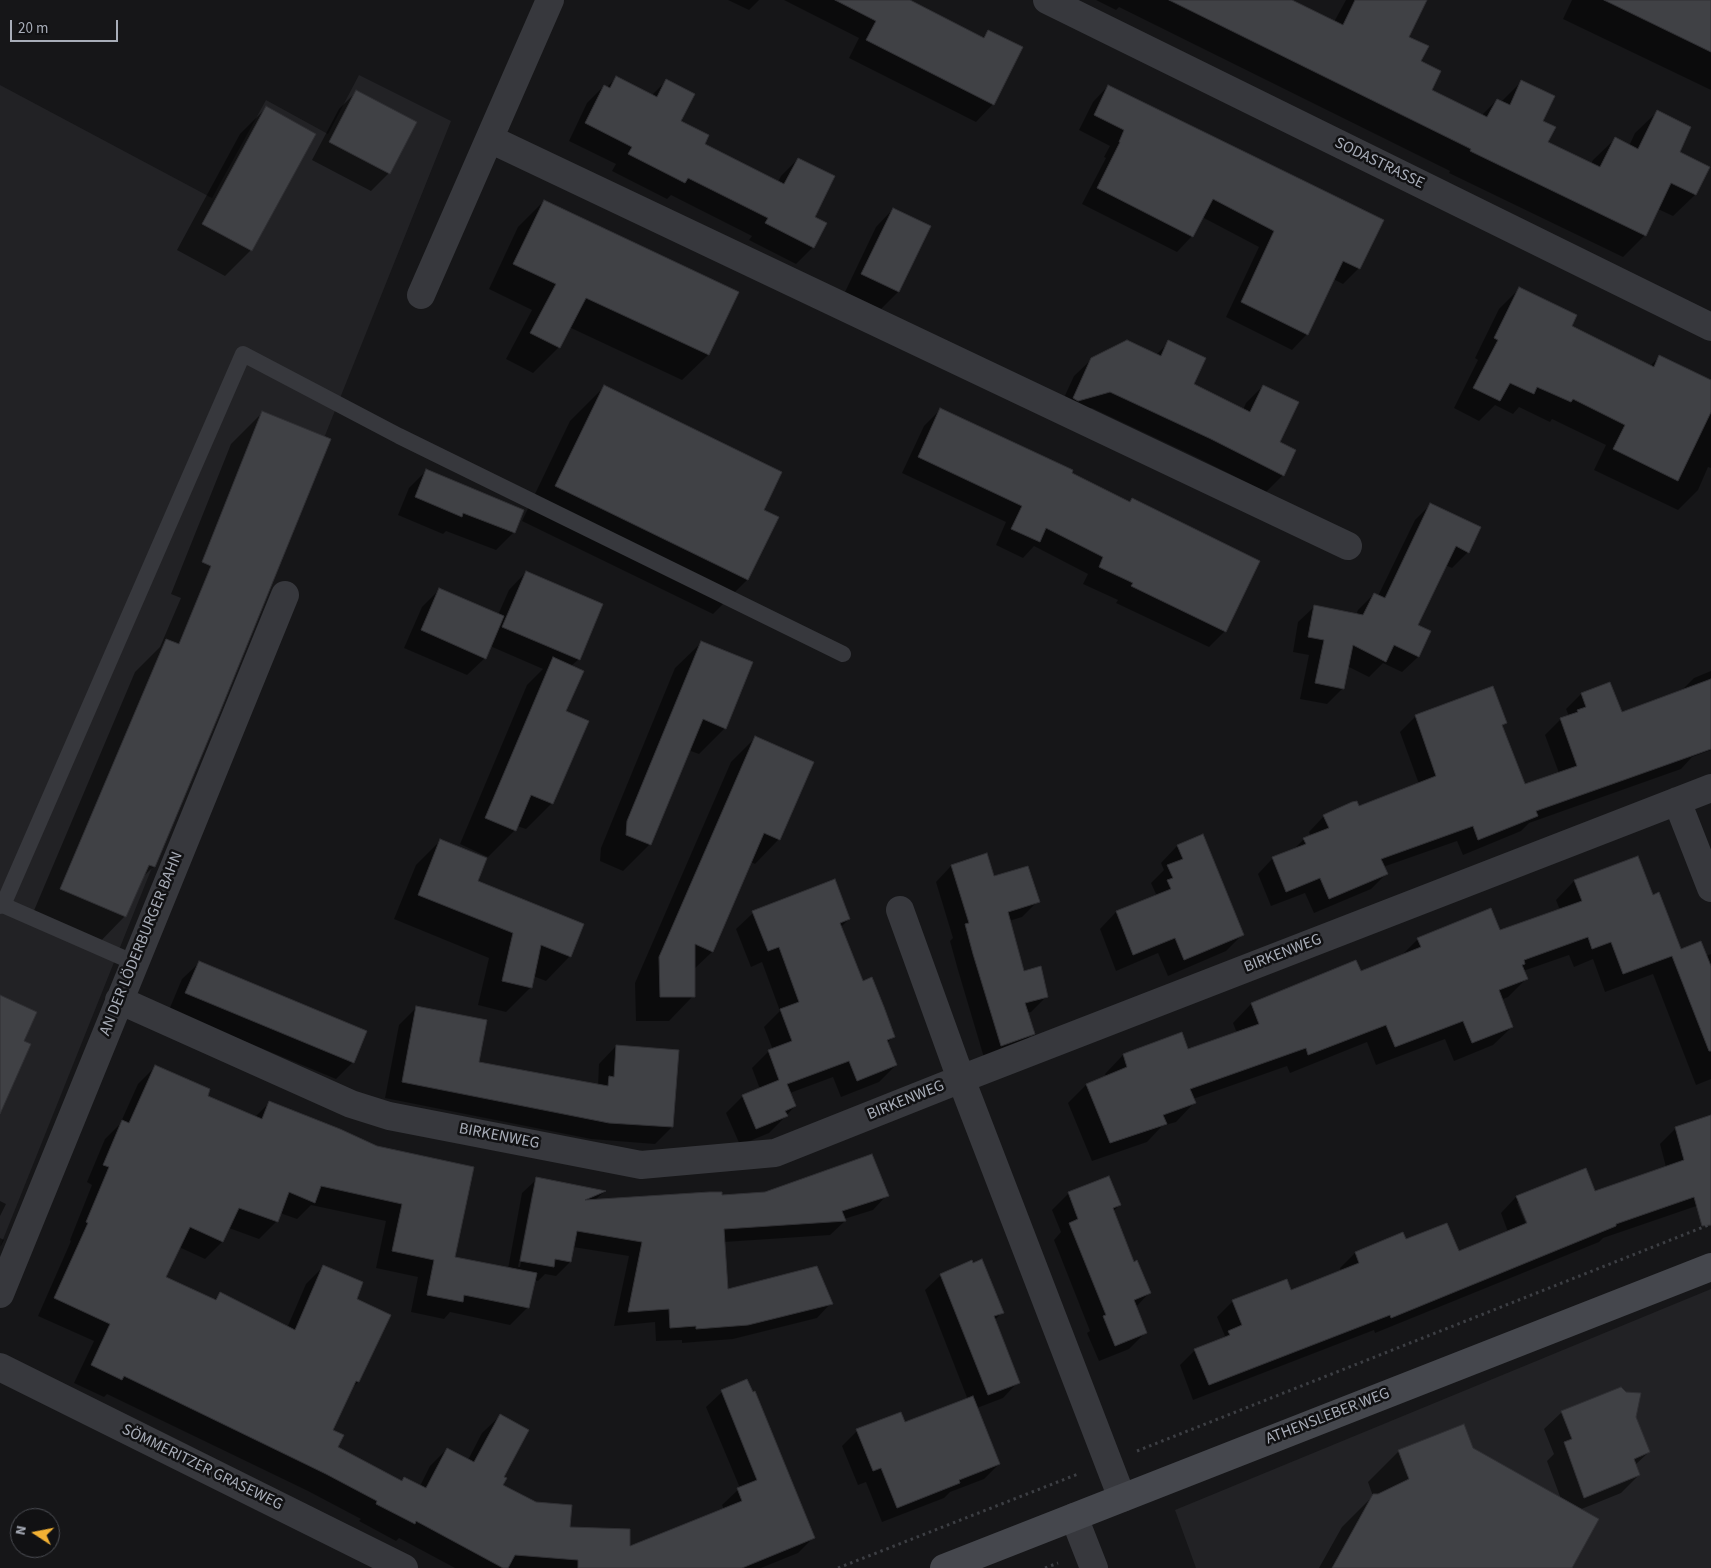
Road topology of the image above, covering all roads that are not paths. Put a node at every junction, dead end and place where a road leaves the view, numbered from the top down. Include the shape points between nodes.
1 (550, 0) edge
2 (1047, 0) edge
3 (490, 139) junction
4 (421, 294) dead end
5 (1711, 327) edge
6 (1348, 546) dead end
7 (285, 595) dead end
8 (843, 654) dead end
9 (1711, 788) edge
10 (1676, 801) junction
11 (1711, 888) edge
12 (1, 905) edge
13 (900, 910) dead end
14 (135, 963) junction
15 (119, 1000) junction
16 (961, 1079) junction
17 (1711, 1267) edge
18 (0, 1294) edge
19 (0, 1367) edge
20 (1122, 1498) junction
21 (1074, 1517) junction
22 (404, 1568) edge
23 (944, 1568) edge
24 (1094, 1568) edge

1 - 3 street
2 - 5 street, SODASTRASSE
3 - 4 street
3 - 6 street
7 - 14 street, AN DER LÖDERBURGER BAHN
8 - 12 lane via 399,436 243,354
9 - 10 street, BIRKENWEG
10 - 11 street
10 - 16 street, BIRKENWEG
12 - 14 lane
13 - 16 street
14 - 15 street, AN DER LÖDERBURGER BAHN
15 - 16 street, BIRKENWEG via 351,1104 389,1116 641,1164 775,1154
15 - 18 street, AN DER LÖDERBURGER BAHN
16 - 20 street
17 - 20 main road, ATHENSLEBER WEG
19 - 22 street, SÖMMERITZER GRASEWEG
20 - 21 main road, ATHENSLEBER WEG
21 - 23 main road, ATHENSLEBER WEG
21 - 24 street

